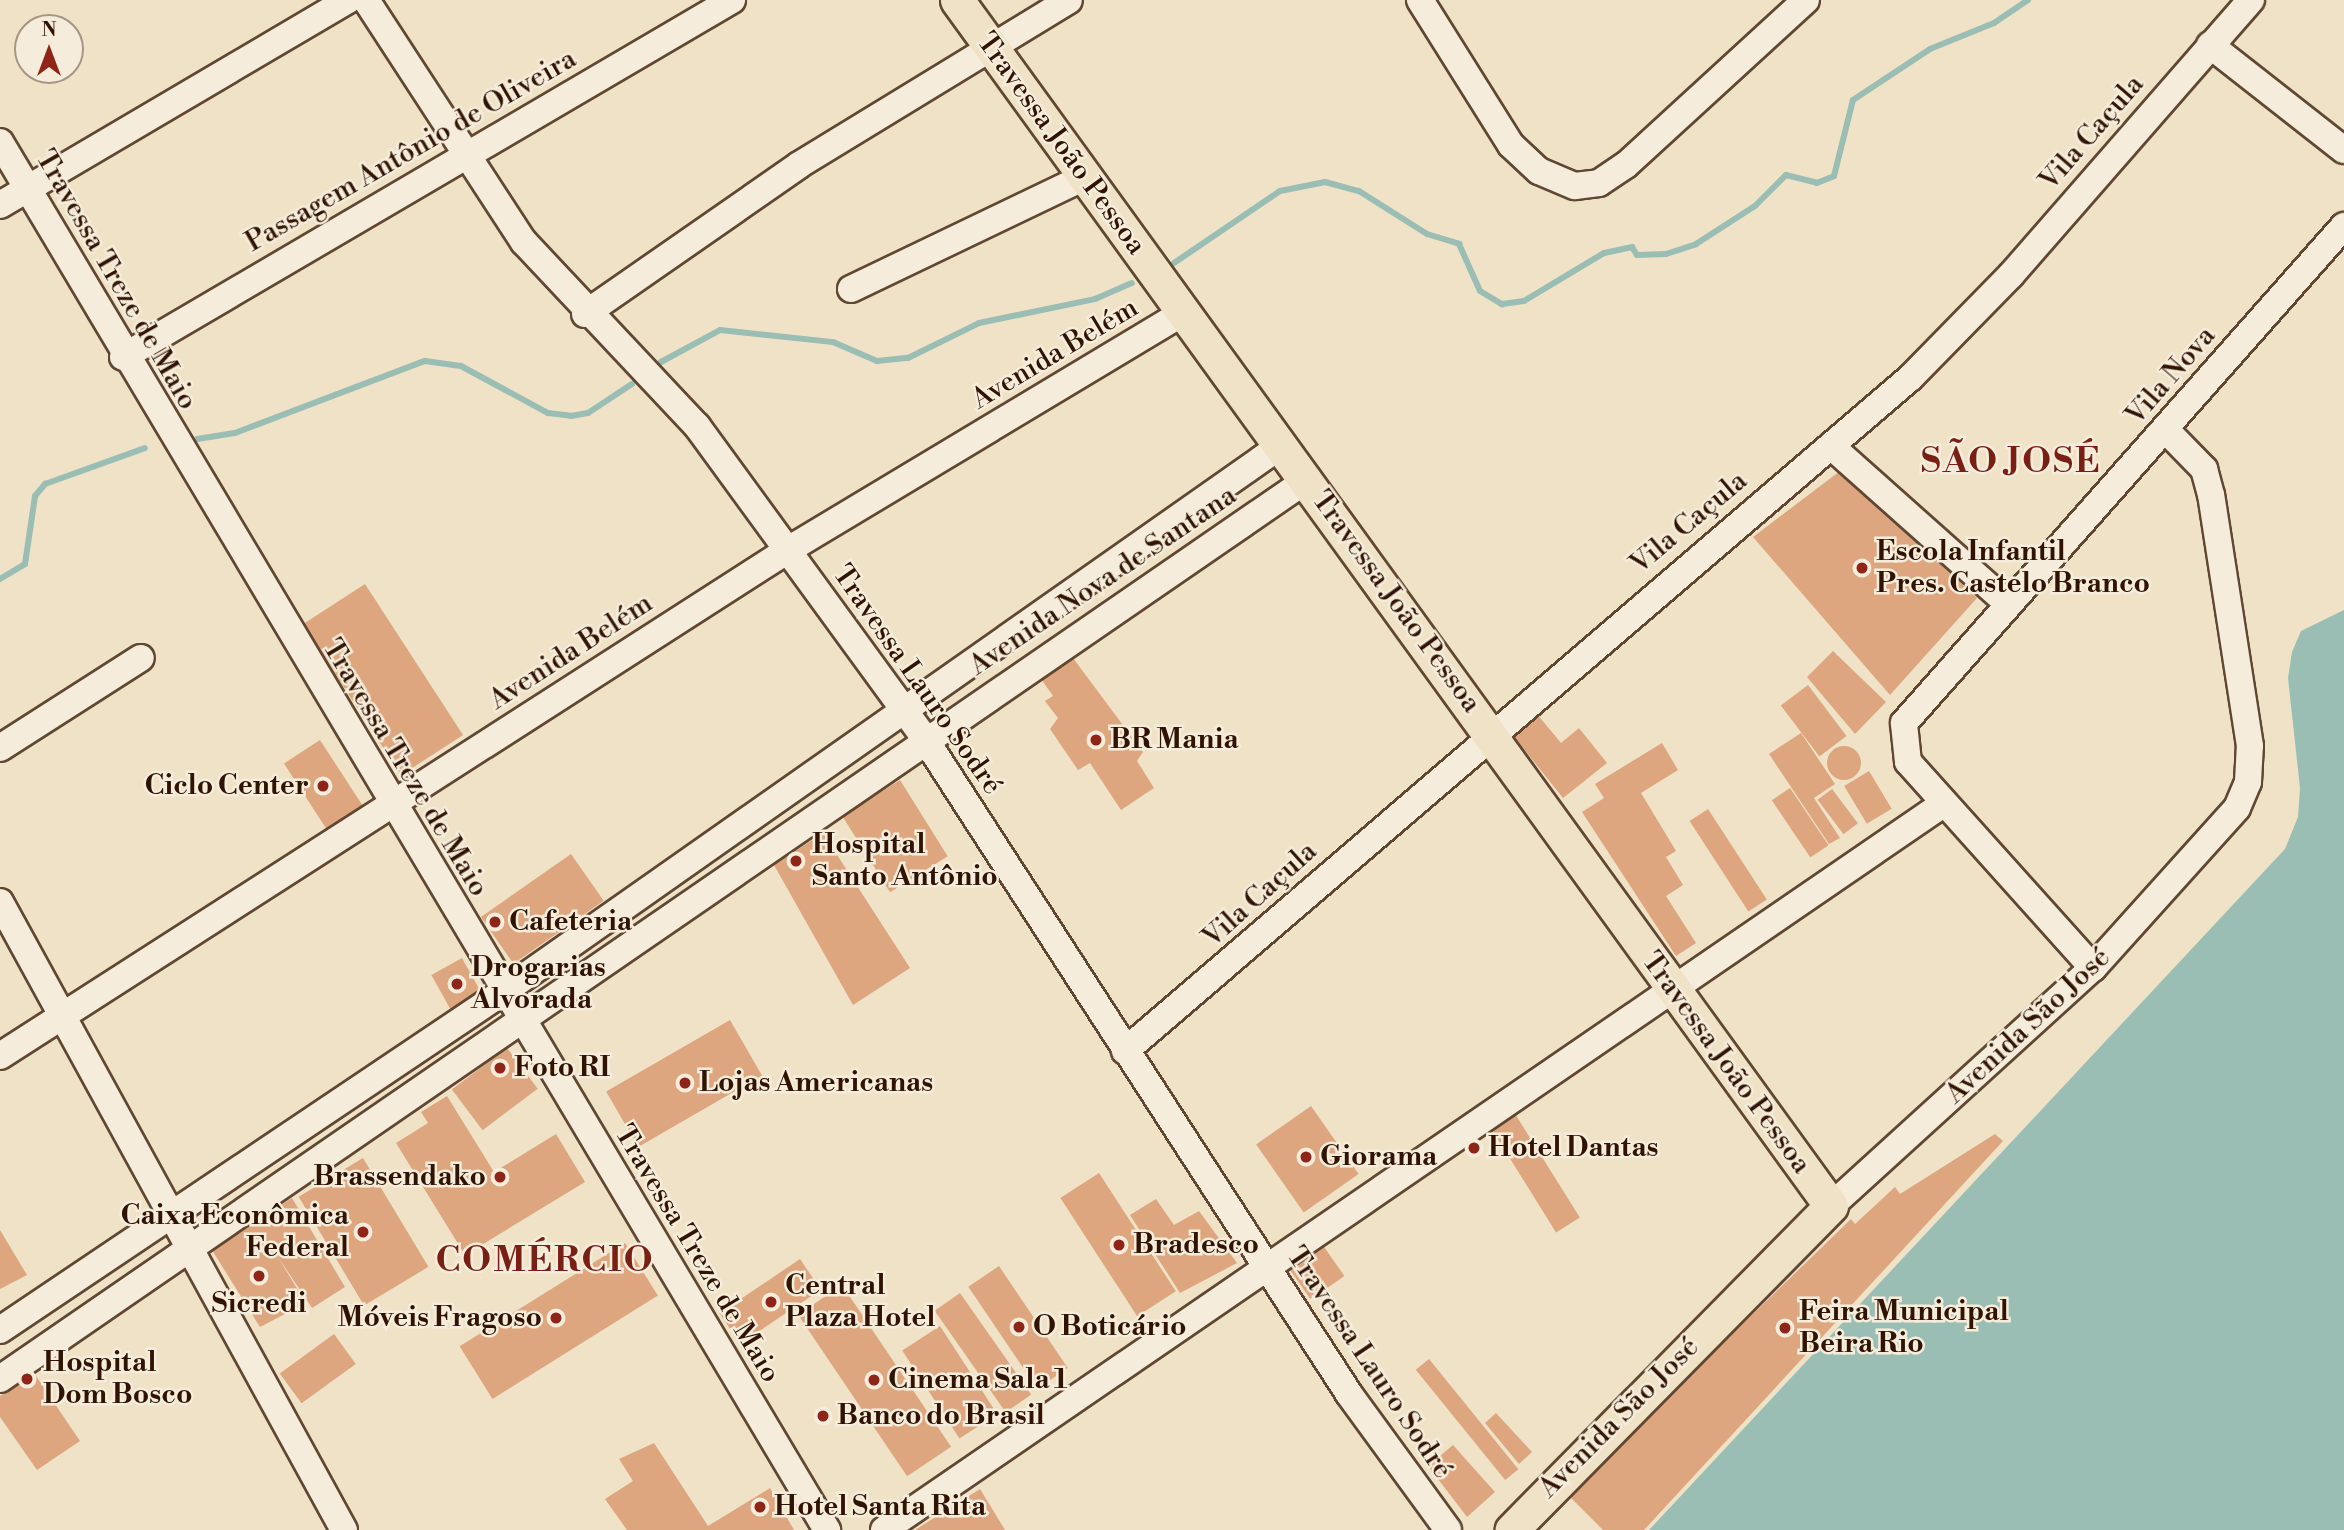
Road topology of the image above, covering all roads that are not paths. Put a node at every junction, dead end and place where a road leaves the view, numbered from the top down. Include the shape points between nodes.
1 (348, 0) edge
2 (366, 0) edge
3 (732, 0) edge
4 (957, 0) edge
5 (1069, 0) edge
6 (1420, 0) edge
7 (1806, 0) edge
8 (2251, 0) edge
9 (2210, 45) junction
10 (992, 49) junction
11 (0, 142) edge
12 (2344, 150) edge
13 (467, 155) junction
14 (1085, 177) junction
15 (28, 189) junction
16 (0, 205) edge
17 (2344, 226) edge
18 (851, 289) dead end
19 (585, 313) junction
20 (1184, 313) junction
21 (123, 357) junction
22 (2166, 430) junction
23 (1283, 444) junction
24 (1831, 446) junction
25 (1308, 479) junction
26 (788, 550) junction
27 (2007, 603) junction
28 (1055, 605) junction
29 (1076, 637) junction
30 (141, 658) dead end
31 (902, 709) junction
32 (1490, 732) junction
33 (925, 739) junction
34 (0, 748) edge
35 (1942, 804) junction
36 (390, 806) junction
37 (686, 863) junction
38 (706, 892) junction
39 (0, 902) edge
40 (613, 914) junction
41 (634, 943) junction
42 (2093, 968) junction
43 (1672, 988) junction
44 (503, 992) junction
45 (63, 1014) junction
46 (523, 1024) junction
47 (1125, 1051) junction
48 (0, 1056) edge
49 (1831, 1206) junction
50 (170, 1220) junction
51 (187, 1250) junction
52 (1264, 1265) junction
53 (0, 1330) edge
54 (0, 1379) edge
55 (1524, 1525) edge
56 (344, 1530) edge
57 (827, 1530) edge
58 (884, 1530) edge
59 (1448, 1530) edge

1 - 15 street
2 - 13 street, Travessa Lauro Sodré
3 - 13 street, Passagem Antônio de Oliveira
4 - 10 main road, Travessa João Pessoa
5 - 10 street
6 - 7 street via 1511,145 1539,170 1575,186 1599,183 1626,165
8 - 9 street, Vila Caçula
9 - 12 street
9 - 24 street, Vila Caçula via 1963,327
10 - 14 main road, Travessa João Pessoa
10 - 19 street via 799,165
11 - 15 street, Travessa Treze de Maio
13 - 19 street, Travessa Lauro Sodré via 524,242
13 - 21 street, Passagem Antônio de Oliveira
14 - 18 street
14 - 20 main road, Travessa João Pessoa
15 - 16 street
15 - 21 street, Travessa Treze de Maio
17 - 22 street, Vila Nova
19 - 26 street, Travessa Lauro Sodré via 668,389
20 - 23 main road, Travessa João Pessoa
20 - 26 street, Avenida Belém
21 - 36 street, Travessa Treze de Maio
22 - 27 street, Vila Nova
22 - 42 street, Avenida São José via 2204,469 2211,495 2250,746 2248,782 2237,808
23 - 25 main road, Travessa João Pessoa
23 - 28 street, Avenida Nova de Santana
24 - 27 street
24 - 32 street, Vila Caçula
25 - 29 street, Avenida Nova de Santana
25 - 32 main road, Travessa João Pessoa
26 - 31 street, Travessa Lauro Sodré
26 - 36 street, Avenida Belém
27 - 35 street, Vila Nova via 1904,723 1908,762
28 - 29 street
28 - 31 street, Avenida Nova de Santana
29 - 33 street, Avenida Nova de Santana
30 - 34 street
31 - 33 street, Travessa Lauro Sodré
31 - 37 street, Avenida Nova de Santana
32 - 43 main road, Travessa João Pessoa
32 - 47 street, Vila Caçula
33 - 38 street, Avenida Nova de Santana
33 - 47 street, Travessa Lauro Sodré
35 - 42 street
35 - 43 street
36 - 44 street, Travessa Treze de Maio
36 - 45 street, Avenida Belém
37 - 38 street
37 - 40 street, Avenida Nova de Santana
38 - 41 street, Avenida Nova de Santana
39 - 45 street
40 - 41 street
40 - 44 street, Avenida Nova de Santana
41 - 46 street, Avenida Nova de Santana
42 - 49 street, Avenida São José
43 - 49 main road, Travessa João Pessoa
43 - 52 street
44 - 46 street, Travessa Treze de Maio
44 - 50 street, Avenida Nova de Santana
45 - 48 street, Avenida Belém
45 - 50 street
46 - 51 street, Avenida Nova de Santana
46 - 57 street, Travessa Treze de Maio
47 - 52 street, Travessa Lauro Sodré
49 - 55 main road, Avenida São José
50 - 51 street
50 - 53 street, Avenida Nova de Santana
51 - 54 street, Avenida Nova de Santana
51 - 56 street
52 - 58 street
52 - 59 street, Travessa Lauro Sodré

